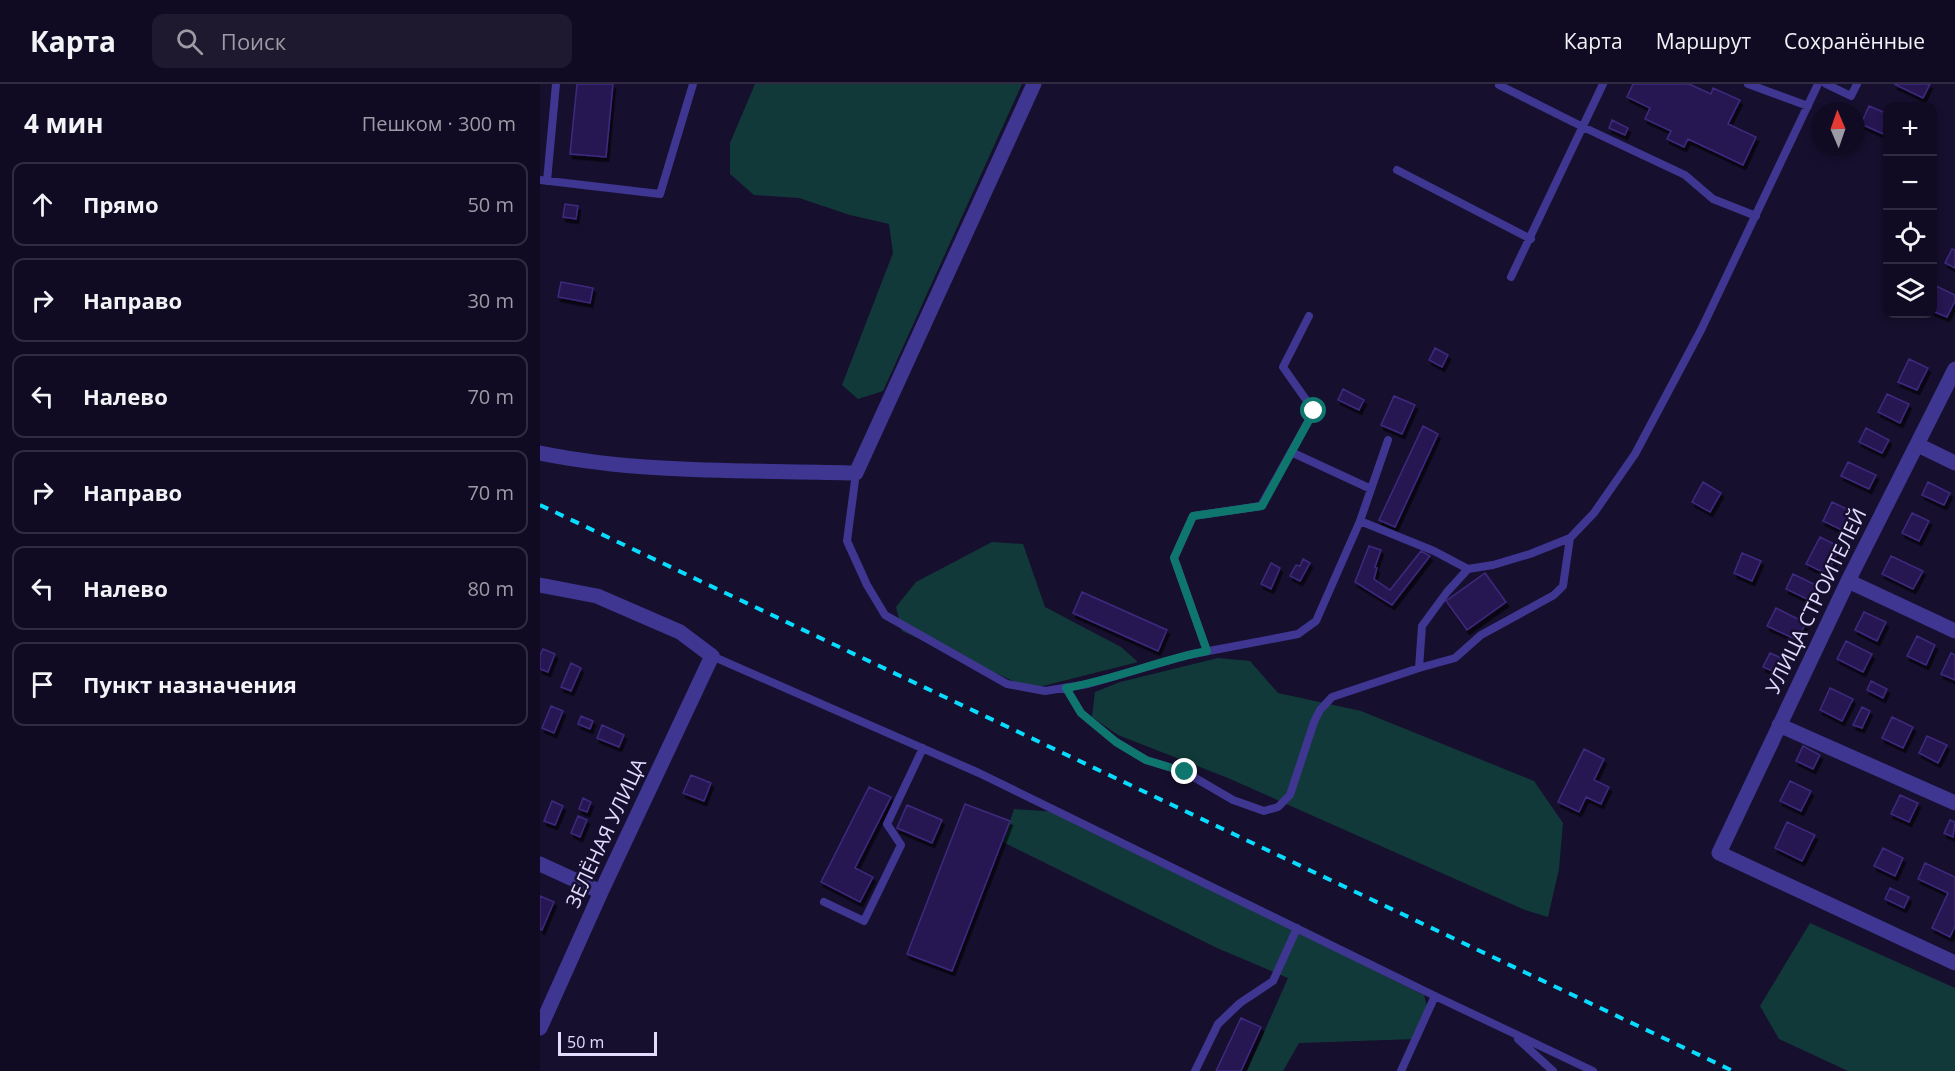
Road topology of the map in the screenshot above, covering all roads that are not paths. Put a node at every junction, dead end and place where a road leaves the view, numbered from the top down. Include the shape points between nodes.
1 (556, 84) edge
2 (693, 84) edge
3 (1034, 84) edge
4 (1603, 84) edge
5 (1748, 84) edge
6 (1818, 84) edge
7 (1826, 84) edge
8 (1857, 84) edge
9 (1499, 85) edge
10 (1808, 106) junction
11 (1582, 127) junction
12 (1398, 170) dead end
13 (544, 180) edge
14 (1756, 216) junction
15 (1531, 239) junction
16 (1511, 277) dead end
17 (1309, 316) dead end
18 (1955, 369) edge
19 (1388, 440) dead end
20 (1918, 445) junction
21 (1291, 452) junction
22 (540, 453) edge
23 (1955, 463) edge
24 (856, 473) junction
25 (1371, 489) junction
26 (1360, 521) junction
27 (1570, 538) junction
28 (1468, 569) junction
29 (1848, 581) junction
30 (540, 585) edge
31 (1955, 631) edge
32 (1207, 651) junction
33 (712, 656) junction
34 (1419, 668) junction
35 (1066, 688) junction
36 (1779, 725) junction
37 (923, 748) junction
38 (1955, 803) edge
39 (540, 864) edge
40 (601, 892) junction
41 (824, 902) dead end
42 (1298, 928) junction
43 (1955, 963) edge
44 (1435, 996) junction
45 (540, 1028) edge
46 (1513, 1033) junction
47 (1550, 1070) edge
48 (1195, 1071) edge
49 (1401, 1071) edge
50 (1593, 1071) edge

1 - 13 lane
2 - 13 lane via 660,194
3 - 24 street
4 - 11 lane
5 - 10 lane
6 - 10 lane
7 - 8 lane via 1851,96
9 - 11 lane
10 - 14 lane
11 - 14 lane via 1685,175 1713,199
11 - 15 lane
12 - 15 lane
14 - 27 lane via 1635,454 1594,513
15 - 16 lane
17 - 21 lane via 1283,368 1314,411
18 - 20 street, УЛИЦА СТРОИТЕЛЕЙ
19 - 25 lane
20 - 23 street
20 - 29 street, УЛИЦА СТРОИТЕЛЕЙ
21 - 25 lane
21 - 32 lane via 1262,506 1193,516 1174,558
22 - 24 street via 655,467
24 - 35 lane via 847,541 885,615 1007,684 1045,691
25 - 26 lane
26 - 28 lane
26 - 32 lane via 1316,621 1298,634
27 - 28 lane via 1530,554
27 - 34 lane via 1563,586 1554,595 1481,634 1455,658
28 - 34 lane via 1422,626
29 - 31 street
29 - 36 street, УЛИЦА СТРОИТЕЛЕЙ
30 - 33 street via 597,596 681,632
32 - 35 lane
33 - 37 lane
33 - 40 street, ЗЕЛЁНАЯ УЛИЦА
34 - 35 lane via 1332,698 1314,722 1290,795 1278,807 1263,811 1233,800 1185,772 1146,760 1116,742 1081,713
36 - 38 street
36 - 43 street, УЛИЦА СТРОИТЕЛЕЙ via 1719,853
37 - 41 lane via 887,824 901,845 864,921
37 - 42 lane
39 - 40 street
40 - 45 street, ЗЕЛЁНАЯ УЛИЦА
42 - 44 lane
42 - 48 lane via 1273,981 1218,1024
44 - 46 lane
44 - 49 lane
46 - 47 lane
46 - 50 lane

